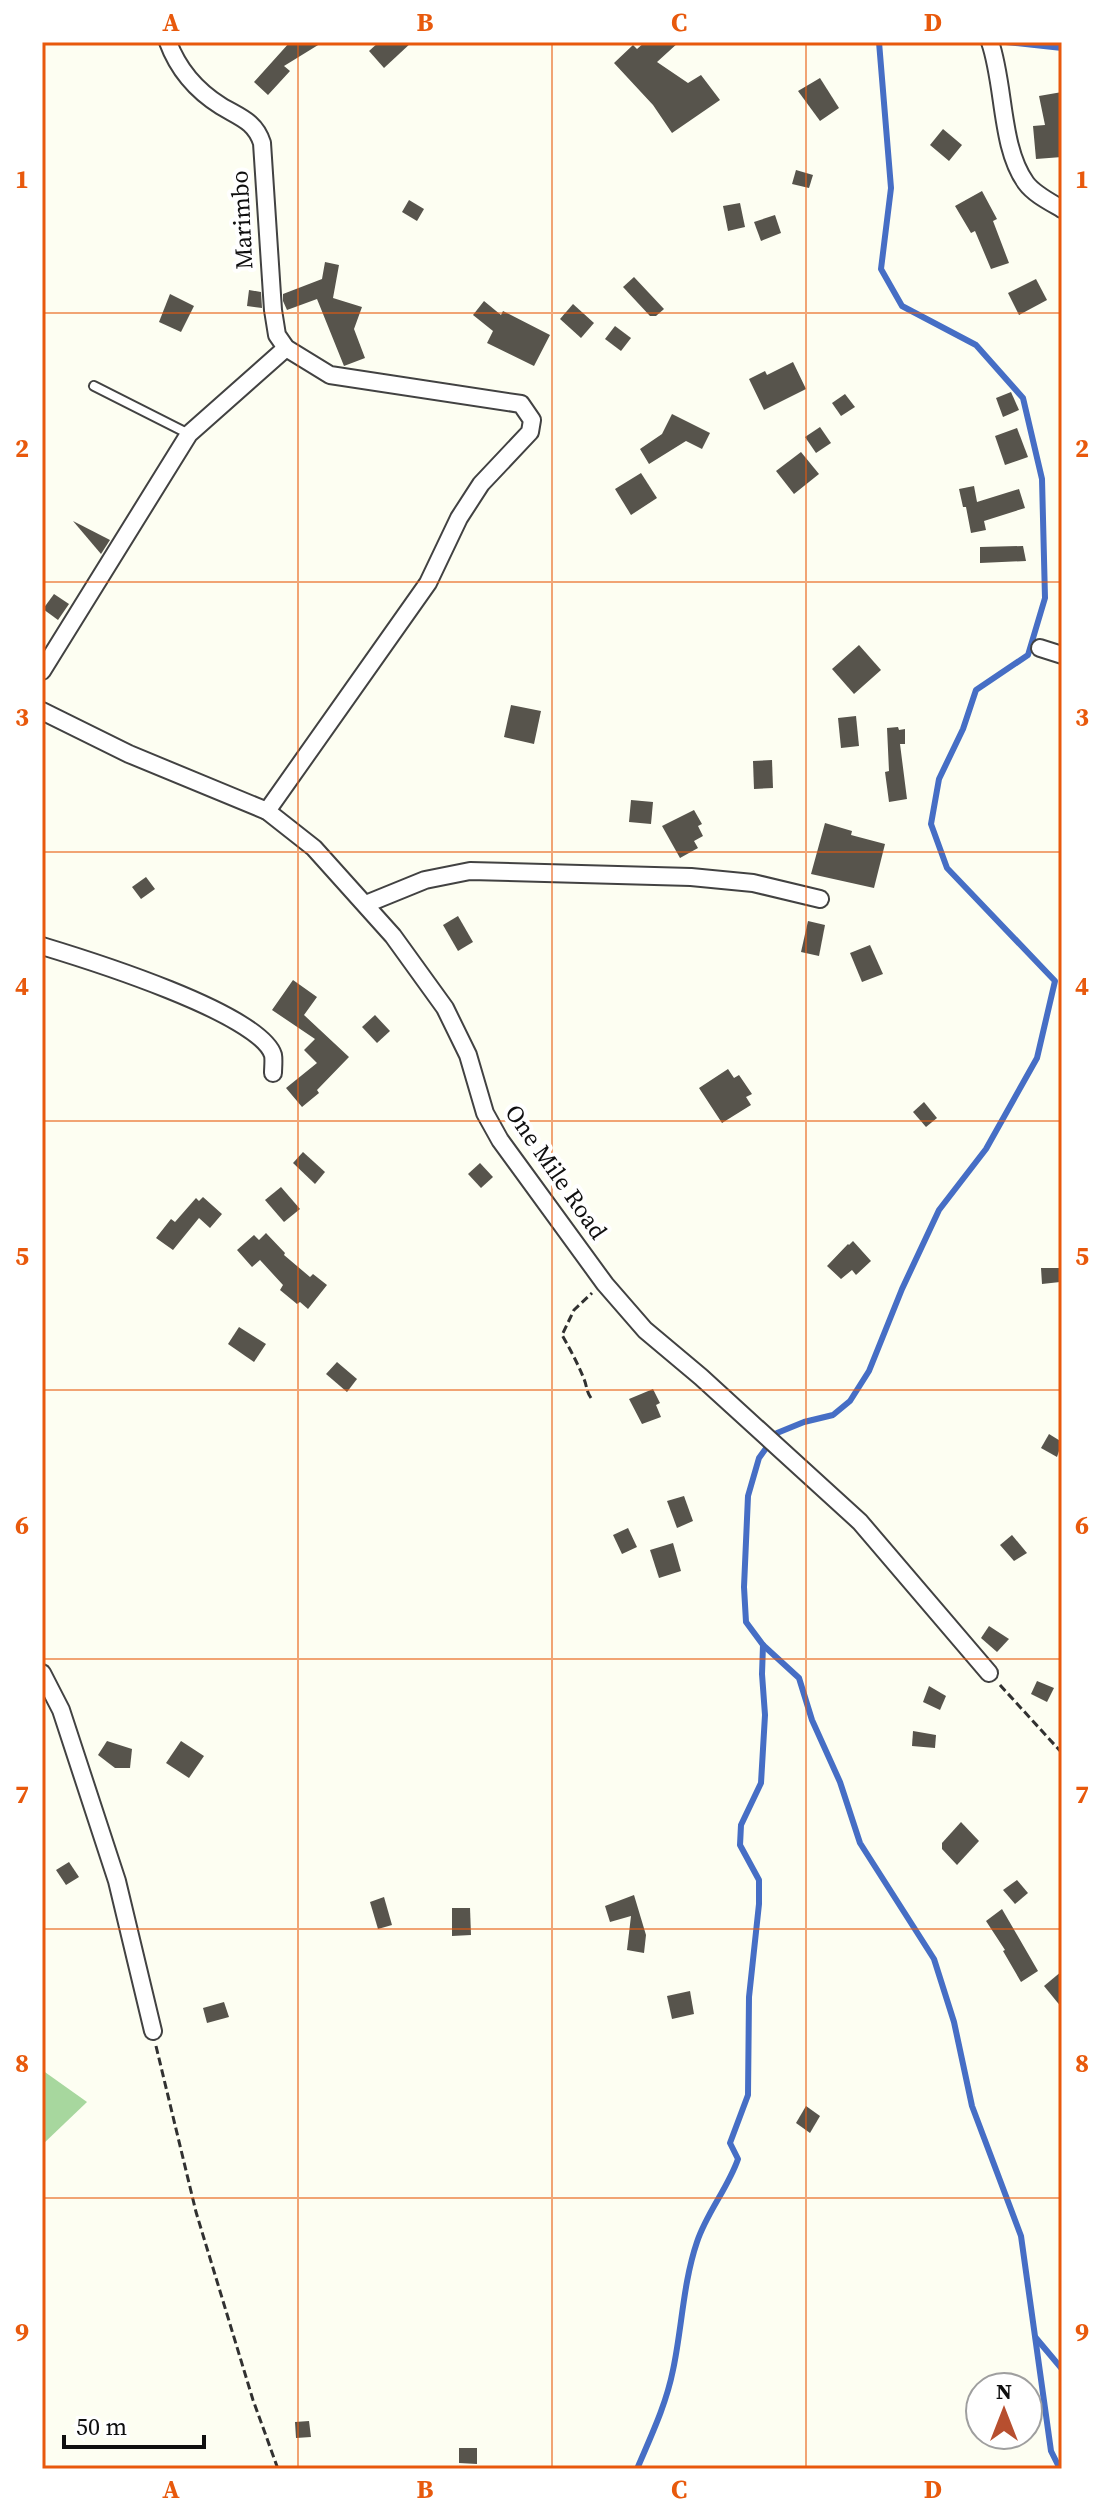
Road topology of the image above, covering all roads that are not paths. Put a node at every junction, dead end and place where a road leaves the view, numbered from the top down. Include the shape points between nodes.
1 (168, 42) edge
2 (990, 42) edge
3 (1062, 209) edge
4 (286, 348) junction
5 (94, 386) dead end
6 (189, 434) junction
7 (1040, 648) dead end
8 (1062, 655) edge
9 (42, 671) edge
10 (42, 711) edge
11 (267, 811) junction
12 (820, 899) dead end
13 (366, 904) junction
14 (42, 946) edge
15 (273, 1073) dead end
16 (42, 1673) edge
17 (989, 1673) road end
18 (153, 2031) road end

1 - 4 street, Marimbo via 190,80 258,131 273,310 277,335
2 - 3 street via 1019,169 1027,185
4 - 6 street
4 - 11 street via 330,375 521,404 532,420 530,432 481,484 428,583
5 - 6 lane
6 - 9 street
7 - 8 street
10 - 11 street, One Mile Road
11 - 13 street, One Mile Road via 314,848
12 - 13 street via 753,883 691,877 470,871 425,880
13 - 17 street, One Mile Road via 445,1008 500,1140 605,1284 645,1330 860,1522
14 - 15 street via 178,993 230,1018 263,1040 273,1055
16 - 18 street via 61,1710 117,1881

